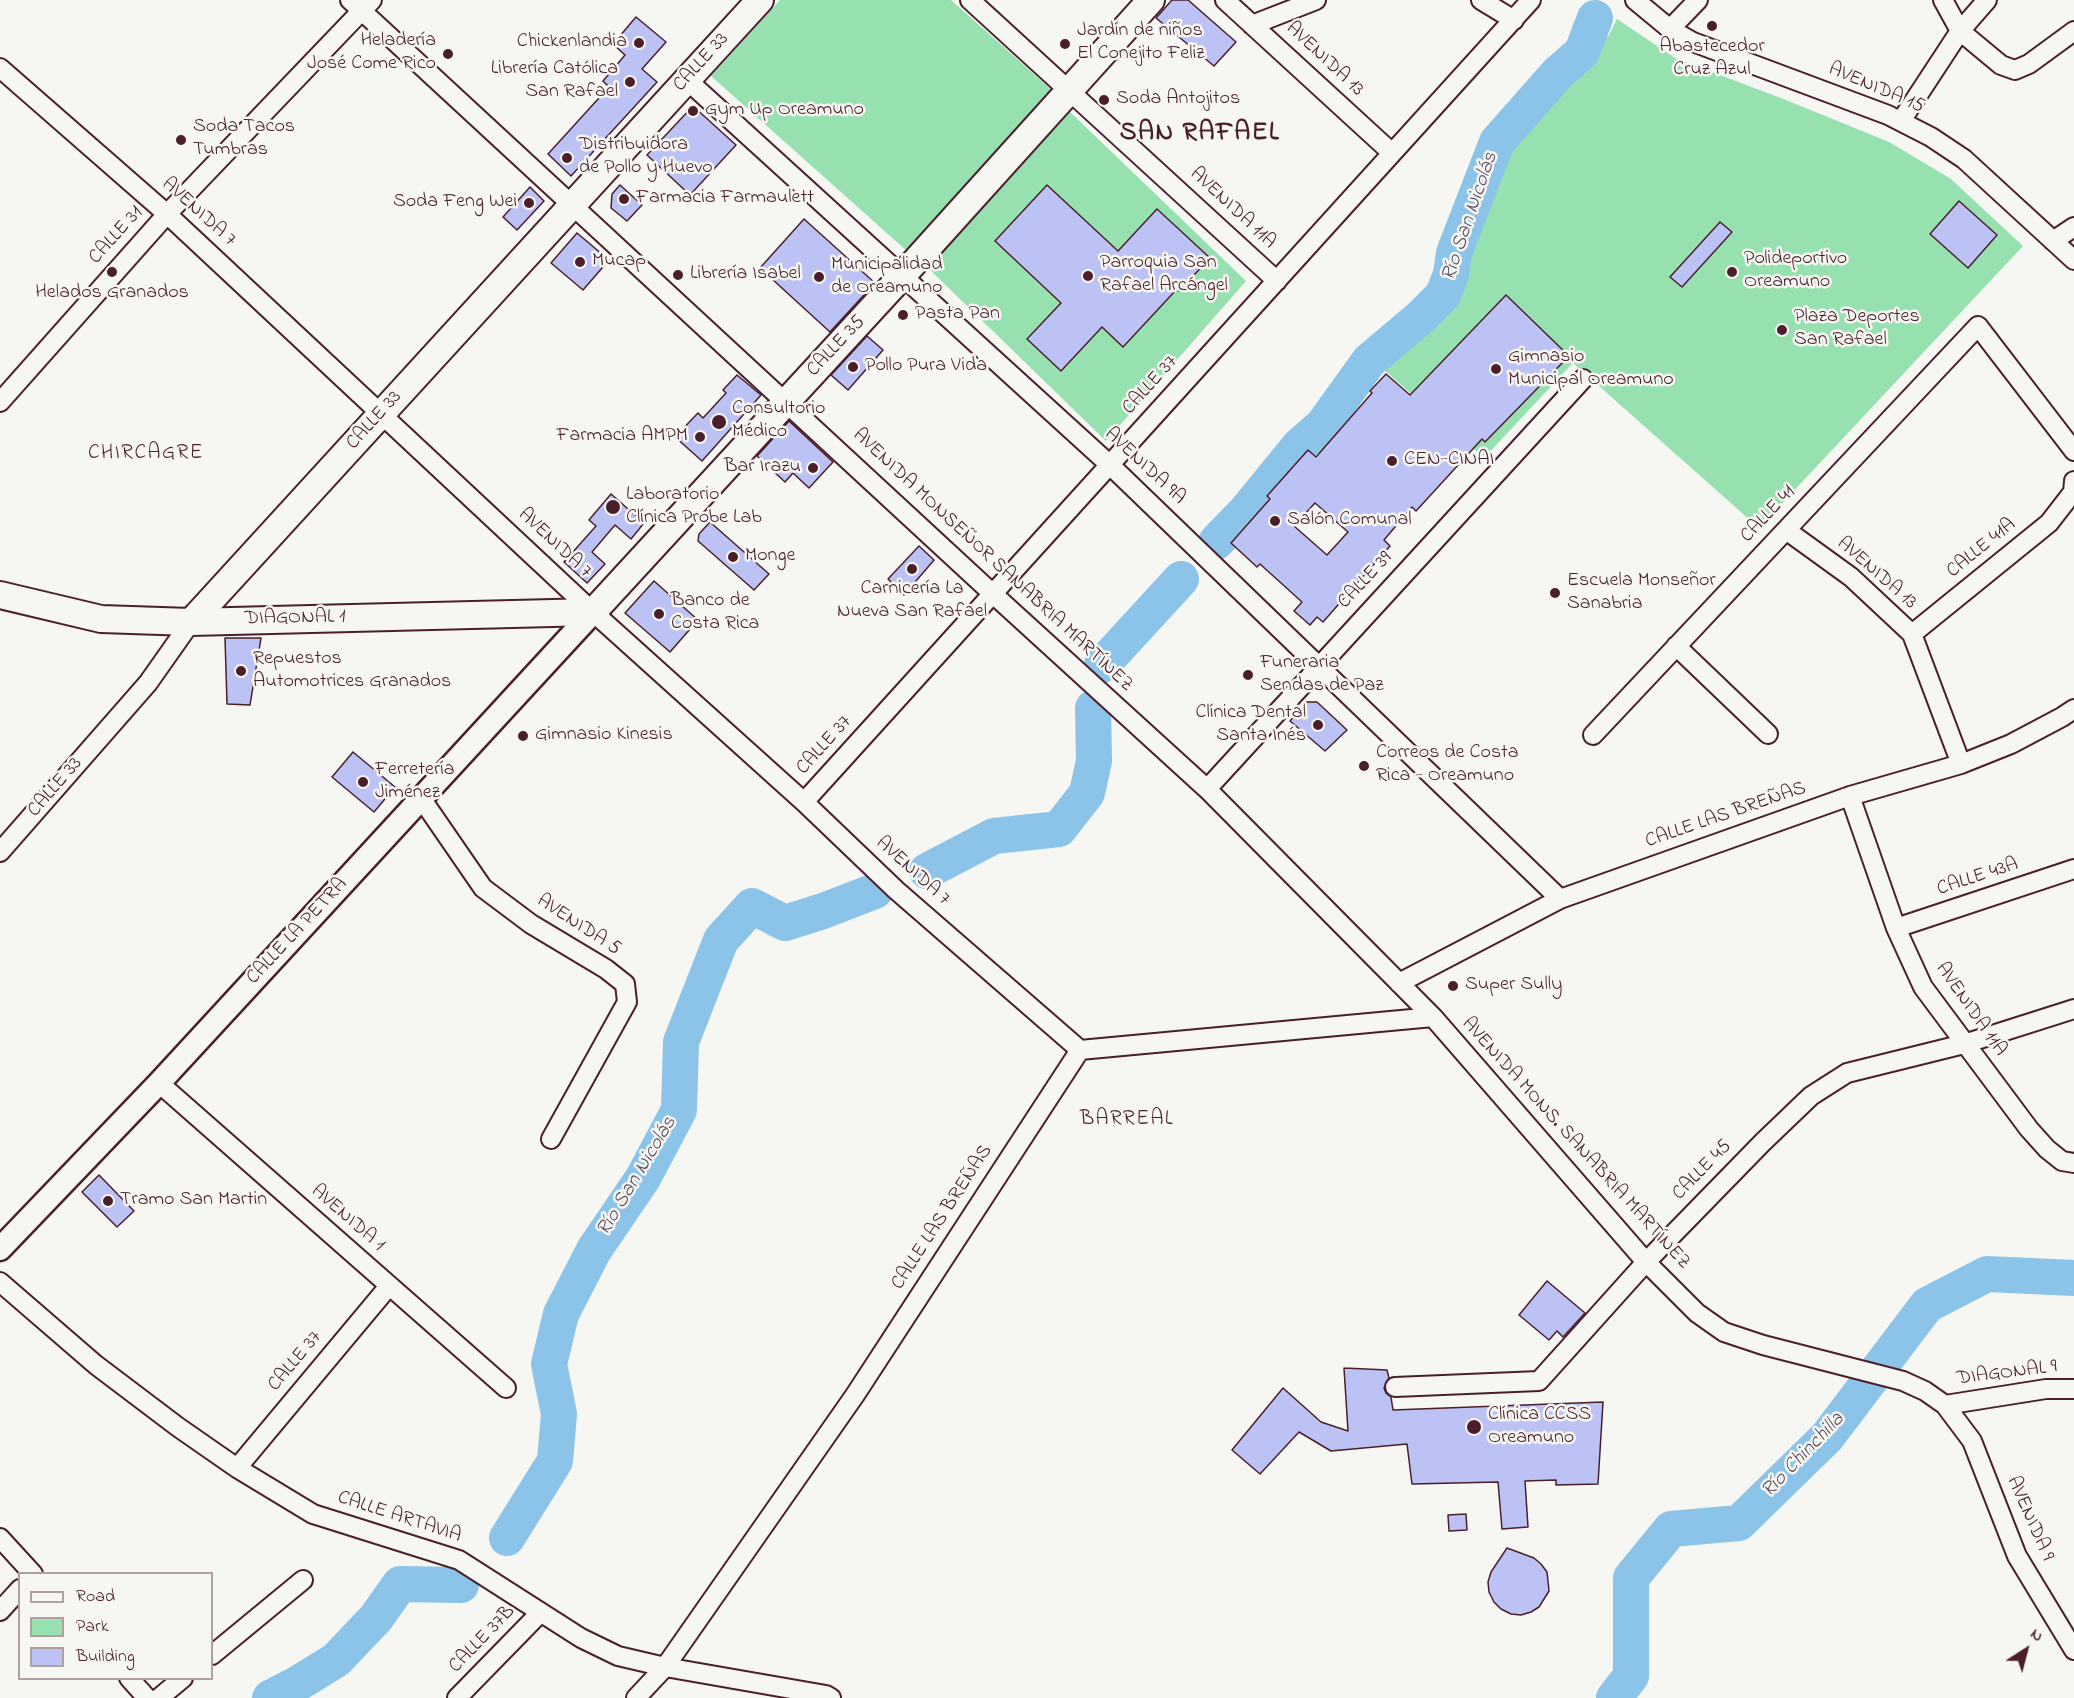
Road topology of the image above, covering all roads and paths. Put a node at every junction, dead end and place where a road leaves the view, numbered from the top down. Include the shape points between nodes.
1 (760, 0) edge
2 (970, 0) edge
3 (1151, 0) edge
4 (1225, 0) edge
5 (1316, 0) edge
6 (1481, 0) edge
7 (1531, 0) edge
8 (1635, 0) edge
9 (1698, 0) edge
10 (1943, 0) edge
11 (1987, 0) edge
12 (361, 4) edge
13 (1514, 20) junction
14 (1252, 25) junction
15 (1670, 29) junction
16 (1960, 31) junction
17 (2074, 31) edge
18 (0, 68) edge
19 (687, 80) junction
20 (1070, 91) junction
21 (1901, 121) junction
22 (1392, 153) junction
23 (572, 205) junction
24 (167, 214) junction
25 (2074, 227) edge
26 (2053, 242) junction
27 (2074, 260) edge
28 (903, 275) junction
29 (1277, 281) junction
30 (1583, 379) dead end
31 (0, 402) edge
32 (786, 403) junction
33 (382, 413) junction
34 (2074, 450) edge
35 (1110, 465) junction
36 (2074, 481) edge
37 (2073, 492) edge
38 (1786, 530) junction
39 (0, 594) edge
40 (993, 594) junction
41 (593, 612) junction
42 (191, 622) junction
43 (1912, 634) junction
44 (1676, 646) junction
45 (1319, 665) junction
46 (2074, 709) edge
47 (1768, 734) dead end
48 (1593, 735) dead end
49 (1961, 764) junction
50 (1207, 789) junction
51 (1850, 796) junction
52 (421, 798) junction
53 (804, 802) junction
54 (0, 852) edge
55 (2074, 869) edge
56 (1560, 899) junction
57 (1896, 928) junction
58 (1399, 983) junction
59 (2074, 1009) edge
60 (1433, 1017) junction
61 (1964, 1044) junction
62 (1080, 1050) junction
63 (159, 1083) junction
64 (551, 1139) dead end
65 (2068, 1162) edge
66 (0, 1249) edge
67 (1646, 1262) junction
68 (0, 1282) edge
69 (389, 1286) junction
70 (1395, 1387) dead end
71 (506, 1388) dead end
72 (2074, 1389) edge
73 (1945, 1405) junction
74 (237, 1468) junction
75 (0, 1538) edge
76 (31, 1572) edge
77 (303, 1580) dead end
78 (18, 1591) edge
79 (0, 1611) edge
80 (540, 1613) junction
81 (2074, 1650) edge
82 (213, 1654) edge
83 (665, 1667) junction
84 (131, 1680) edge
85 (181, 1680) edge
86 (147, 1698) edge
87 (159, 1698) edge
88 (457, 1698) edge
89 (636, 1698) edge
90 (831, 1698) edge

1 - 19 main road, CALLE 33
2 - 20 street, AVENIDA 11A
3 - 20 main road, CALLE 35
4 - 14 street, AVENIDA 13
5 - 14 street
6 - 13 street
7 - 13 street, CALLE 37
8 - 15 street, AVENIDA 15
9 - 15 street
10 - 16 street
11 - 16 street
12 - 23 street, AVENIDA MONSEÑOR SANABRIA MARTÍNEZ
12 - 24 street, CALLE 31
13 - 22 street, CALLE 37
14 - 22 street, AVENIDA 13
15 - 21 street, AVENIDA 15 via 1693,42
16 - 17 street via 2001,65 2015,70
16 - 21 street
18 - 24 street, AVENIDA 7
19 - 23 main road, CALLE 33
19 - 28 street, AVENIDA 9A
20 - 28 main road, CALLE 35
20 - 29 street, AVENIDA 11A
21 - 26 street, AVENIDA 15 via 1964,159
22 - 29 street, CALLE 37
23 - 32 street, AVENIDA MONSEÑOR SANABRIA MARTÍNEZ
23 - 33 main road, CALLE 33
24 - 31 street, CALLE 31
24 - 33 street, AVENIDA 7
25 - 26 street
26 - 27 street, AVENIDA 15
28 - 32 main road, CALLE 35
28 - 35 street, AVENIDA 9A
29 - 35 street, CALLE 37
30 - 45 street, CALLE 39
32 - 40 street, AVENIDA MONSEÑOR SANABRIA MARTÍNEZ
32 - 41 main road, CALLE 35
33 - 41 street, AVENIDA 7
33 - 42 main road, CALLE 33
34 - 38 street, CALLE 41 via 1978,326
35 - 40 street, CALLE 37
35 - 45 street, AVENIDA 9A
36 - 37 street
37 - 43 street, CALLE 41A via 2049,523
38 - 43 street, AVENIDA 13 via 1851,577
38 - 44 street, CALLE 41
39 - 42 main road, DIAGONAL 1 via 101,619
40 - 50 street, AVENIDA MONSEÑOR SANABRIA MARTÍNEZ
40 - 53 street, CALLE 37
41 - 42 main road, DIAGONAL 1
41 - 52 street, CALLE LA PETRA
41 - 53 street, AVENIDA 7
42 - 54 street, CALLE 33 via 148,683
43 - 49 street, AVENIDA 13
44 - 47 street
44 - 48 street, CALLE 41
45 - 50 street, CALLE 39
45 - 56 street, AVENIDA 9A
46 - 49 street, CALLE LAS BREÑAS via 2011,744
49 - 51 street, CALLE LAS BREÑAS
50 - 58 street, AVENIDA MONS. SANABRIA MARTÍNEZ
51 - 56 street, CALLE LAS BREÑAS
51 - 57 street, AVENIDA 11A
52 - 63 street, CALLE LA PETRA
52 - 64 street, AVENIDA 5 via 483,888 624,984 627,1002
53 - 62 street, AVENIDA 7 via 896,890
55 - 57 street, CALLE 43A
56 - 58 street, CALLE LAS BREÑAS
57 - 61 street, AVENIDA 11A via 1923,987
58 - 60 street, AVENIDA MONS. SANABRIA MARTÍNEZ
59 - 61 street, CALLE 45
60 - 62 street
60 - 67 street, AVENIDA MONS. SANABRIA MARTÍNEZ
61 - 65 street, AVENIDA 11A via 2029,1129 2047,1149
61 - 67 street, CALLE 45 via 1847,1073 1811,1096
62 - 83 street, CALLE LAS BREÑAS via 855,1395
63 - 66 street, CALLE LA PETRA
63 - 69 street, AVENIDA 1
67 - 70 street, CALLE 45 via 1539,1381
67 - 73 street, AVENIDA MONS. SANABRIA MARTÍNEZ via 1697,1313 1724,1332 1903,1381
68 - 74 street, CALLE ARTAVIA via 96,1365
69 - 71 street, AVENIDA 1
69 - 74 street, CALLE 37
72 - 73 street, DIAGONAL 9 via 2046,1389
73 - 81 street, AVENIDA 9 via 1972,1441 2017,1556
74 - 80 street, CALLE ARTAVIA via 313,1514 459,1560
75 - 76 street
77 - 82 street
78 - 79 street
80 - 83 street, CALLE ARTAVIA via 618,1656
80 - 88 street, CALLE 37B
83 - 89 street, CALLE LAS BREÑAS
83 - 90 street, CALLE ARTAVIA
84 - 86 street
85 - 87 street

